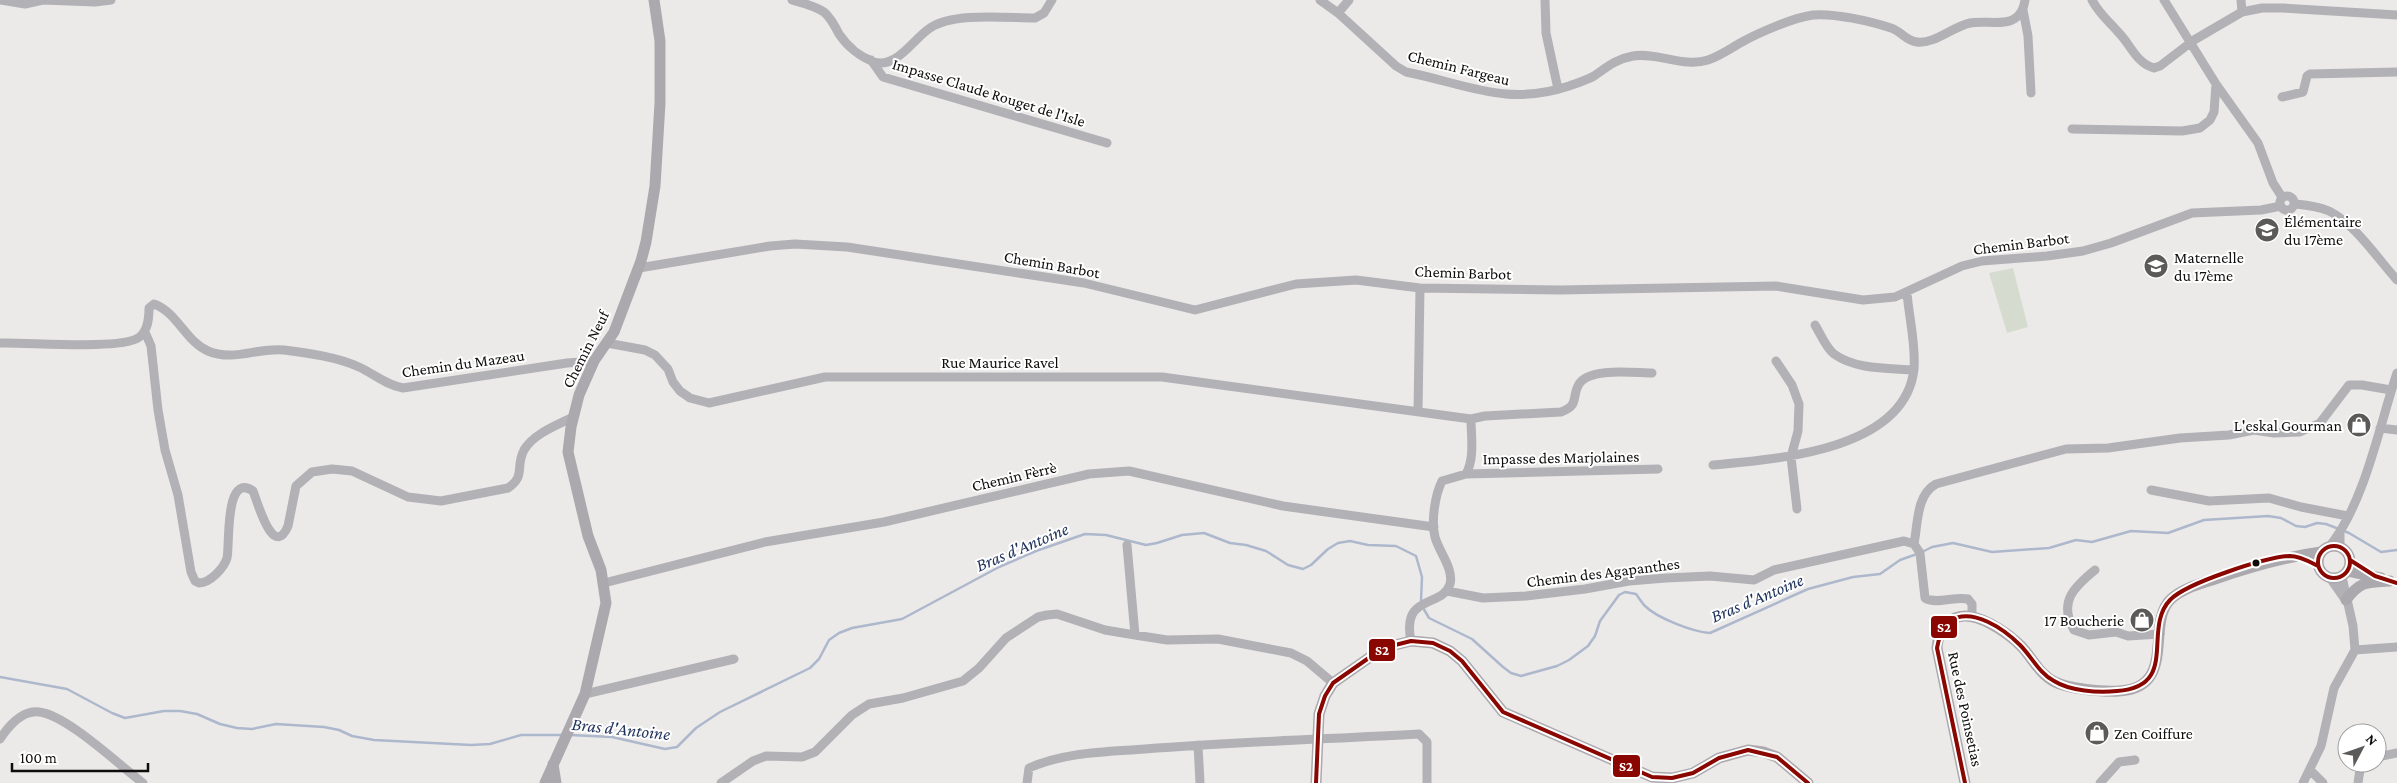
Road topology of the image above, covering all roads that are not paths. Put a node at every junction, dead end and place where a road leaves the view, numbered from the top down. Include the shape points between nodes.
1 (1, 0) edge
2 (111, 0) edge
3 (654, 0) edge
4 (792, 0) edge
5 (1052, 0) edge
6 (1320, 0) edge
7 (1349, 0) edge
8 (1545, 0) edge
9 (2025, 0) edge
10 (2092, 0) edge
11 (2164, 0) edge
12 (2241, 0) edge
13 (2023, 10) junction
14 (2242, 12) junction
15 (1338, 13) junction
16 (2397, 14) edge
17 (2191, 44) junction
18 (871, 60) junction
19 (2397, 72) edge
20 (2216, 84) junction
21 (1558, 89) junction
22 (2031, 93) dead end
23 (2282, 97) dead end
24 (2072, 128) dead end
25 (1107, 143) dead end
26 (2281, 202) junction
27 (638, 268) junction
28 (2397, 280) edge
29 (1420, 288) junction
30 (1907, 293) junction
31 (1815, 325) dead end
32 (145, 332) junction
33 (0, 343) edge
34 (607, 343) junction
35 (594, 361) junction
36 (1776, 361) dead end
37 (1914, 370) junction
38 (1652, 373) dead end
39 (2397, 373) edge
40 (2391, 390) junction
41 (1418, 411) junction
42 (573, 416) junction
43 (1471, 419) junction
44 (2380, 428) junction
45 (2397, 430) edge
46 (1791, 457) junction
47 (1713, 464) dead end
48 (1658, 469) dead end
49 (1466, 474) junction
50 (2151, 490) dead end
51 (1798, 509) dead end
52 (2347, 519) junction
53 (1434, 527) junction
54 (1914, 544) junction
55 (1127, 545) dead end
56 (2330, 549) junction
57 (2290, 556) junction
58 (2318, 566) junction
59 (2095, 570) dead end
60 (2342, 572) junction
61 (2394, 582) edge
62 (604, 583) junction
63 (1447, 591) junction
64 (2346, 600) junction
65 (1972, 616) junction
66 (2160, 634) junction
67 (1135, 635) junction
68 (1411, 641) junction
69 (2397, 647) edge
70 (2355, 650) junction
71 (734, 659) dead end
72 (1333, 683) junction
73 (585, 694) junction
74 (0, 739) edge
75 (1318, 740) junction
76 (1198, 745) junction
77 (2135, 760) dead end
78 (553, 762) junction
79 (2310, 770) junction
80 (143, 783) edge
81 (545, 783) edge
82 (556, 783) edge
83 (721, 783) edge
84 (1026, 783) edge
85 (1200, 783) edge
86 (1316, 783) edge
87 (1427, 783) edge
88 (1808, 783) edge
89 (1965, 783) edge
90 (2100, 783) edge
91 (2304, 783) edge
92 (2323, 783) edge

1 - 2 street via 25,4 44,0
3 - 27 main road, Chemin Neuf via 660,41 659,139 646,242
4 - 18 street via 823,12 845,42
5 - 18 street via 1044,13 1035,18 960,19 939,24 891,60 881,63
6 - 15 street, Chemin Fargeau
7 - 15 street
8 - 21 street via 1546,33
9 - 13 street
10 - 17 street via 2100,15 2120,33 2136,57 2149,66 2160,66
11 - 17 street
12 - 14 street
13 - 21 street, Chemin Fargeau via 2008,22 1970,23 1921,42 1910,40 1892,28 1811,15 1753,37 1708,60 1694,62 1636,55 1620,59 1593,76
13 - 22 street
14 - 16 street via 2282,8
14 - 17 street
15 - 21 street, Chemin Fargeau via 1406,72 1496,94 1535,95
17 - 20 street
18 - 25 street, Impasse Claude Rouget de l'Isle via 883,78
19 - 23 street via 2310,74 2303,92
20 - 24 street via 2214,112 2200,128 2182,131
20 - 26 street via 2258,144
26 - 28 street, Chemin Barbot via 2288,210 2295,204 2316,206 2341,219
26 - 30 street, Chemin Barbot via 2261,210 2192,214 2083,251 1962,266
27 - 29 street, Chemin Barbot via 770,246 820,245 1084,283 1195,310 1296,284 1356,280
27 - 34 main road, Chemin Neuf
29 - 30 street, Chemin Barbot via 1560,290 1776,286 1863,300
29 - 41 street
30 - 37 street
31 - 37 street via 1833,353 1848,361
32 - 33 street via 138,338 117,344
32 - 35 street, Chemin du Mazeau via 149,308 154,304 171,316 200,347 219,355 230,357 278,350 340,360 403,388
32 - 42 street via 151,346 165,450 178,495 191,572 199,583 209,580 223,566 227,556 230,511 236,493 242,488 253,491 267,530 280,535 288,526 296,486 312,472 352,471 408,497 441,501 508,488 520,476 520,462 531,441
34 - 35 main road, Chemin Neuf
34 - 41 street, Rue Maurice Ravel via 655,355 668,369 680,391 690,398 709,403 825,377 1162,377
35 - 42 main road, Chemin Neuf
36 - 46 street via 1792,385 1799,404 1798,431
37 - 46 street via 1906,397 1894,413 1876,428
38 - 43 street, Rue Maurice Ravel via 1599,372 1585,378 1579,384 1575,402 1561,412
39 - 40 street
40 - 44 street
40 - 54 street via 2350,385 2320,423 2300,432 2274,434 2254,430 2108,448 2066,449 1936,484 1922,499
41 - 43 street, Rue Maurice Ravel
42 - 62 main road, Chemin Neuf via 568,452 570,465
43 - 49 street via 1471,460
44 - 45 street
44 - 52 street
46 - 47 street
46 - 51 street
48 - 49 street, Impasse des Marjolaines
49 - 53 street, Impasse des Marjolaines via 1442,481 1438,489
50 - 52 street via 2210,501 2269,498
52 - 56 street
53 - 62 street, Chemin Fèrrè via 1283,506 1142,473 1116,470 884,522 765,542
53 - 63 street via 1450,575
54 - 63 street, Chemin des Agapanthes via 1904,541 1832,556 1774,570 1754,580 1710,576 1666,578 1526,596 1483,598
54 - 65 street via 1920,553 1923,595 1928,601 1968,599 1972,604
55 - 67 street
56 - 57 main road
56 - 58 main road
56 - 60 main road via 2345,550
57 - 58 main road
57 - 66 main road via 2256,564 2184,590 2164,609
58 - 60 main road via 2322,574
59 - 66 street via 2076,585 2070,595 2068,616 2074,630 2089,634 2116,632 2128,636
60 - 61 main road
60 - 64 street
61 - 64 main road via 2364,583 2357,586
62 - 73 main road, Chemin Neuf via 606,603
63 - 68 street via 1426,601 1414,612 1410,621
64 - 70 street
65 - 66 main road via 2014,640 2054,682 2119,692 2137,688 2150,676 2156,664
65 - 89 main road, Rue des Poinsetias via 1960,616 1944,626 1938,636 1937,648
67 - 72 street via 1167,640 1218,639 1291,653 1307,661
67 - 83 street via 1105,630 1057,614 1038,617 1006,638 963,681 869,704 852,714 816,752 802,757 766,756
68 - 72 main road via 1373,655
68 - 88 main road via 1433,643 1462,661 1494,703 1510,716 1652,777 1672,778 1693,773 1719,758 1748,750 1777,757
69 - 70 street
70 - 79 street via 2334,688 2322,746
71 - 73 street
72 - 75 main road via 1319,714
73 - 78 main road, Chemin Neuf
74 - 80 street via 20,717 38,712 58,718
75 - 76 street
75 - 86 main road
75 - 87 street via 1419,734 1427,742
76 - 84 street via 1072,755 1044,761 1029,768
76 - 85 street
77 - 90 street via 2119,762
78 - 81 main road, Chemin Neuf
78 - 82 main road
79 - 91 street
79 - 92 street

